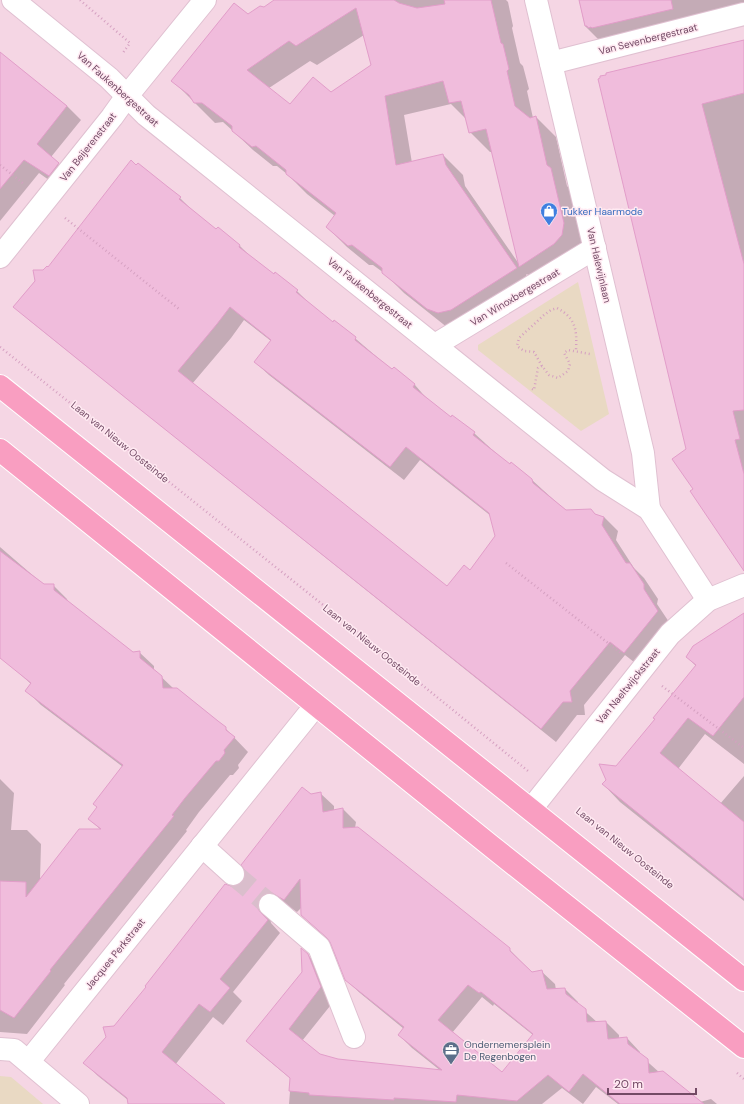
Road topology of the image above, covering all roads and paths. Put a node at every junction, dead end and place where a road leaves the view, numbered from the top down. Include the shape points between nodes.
1 (13, 0) edge
2 (80, 0) edge
3 (205, 0) edge
4 (536, 0) edge
5 (744, 14) edge
6 (121, 55) dead end
7 (551, 63) junction
8 (127, 96) junction
9 (0, 165) edge
10 (45, 201) junction
11 (595, 248) junction
12 (0, 257) edge
13 (179, 309) dead end
14 (435, 345) junction
15 (0, 347) edge
16 (618, 349) junction
17 (576, 350) junction
18 (542, 366) junction
19 (0, 386) edge
20 (516, 411) junction
21 (0, 450) edge
22 (649, 508) junction
23 (506, 563) dead end
24 (744, 585) edge
25 (708, 600) junction
26 (641, 670) junction
27 (316, 704) junction
28 (744, 748) edge
29 (548, 787) junction
30 (531, 810) junction
31 (202, 846) junction
32 (233, 874) tunnel mouth
33 (270, 905) tunnel mouth
34 (744, 980) edge
35 (354, 1037) dead end
36 (744, 1047) edge
37 (0, 1049) edge
38 (29, 1061) junction
39 (78, 1104) edge

1 - 8 street, Van Faukenbergestraat via 109,78
2 - 6 path via 130,43
3 - 8 street, Van Beijerenstraat
4 - 7 street, Van Halewijnlaan
5 - 7 street, Van Sevenbergestraat
7 - 11 street, Van Halewijnlaan
8 - 10 street, Van Beijerenstraat
8 - 14 street, Van Faukenbergestraat via 146,115
9 - 10 path
10 - 12 street, Van Beijerenstraat
10 - 13 path
11 - 14 street, Van Winoxbergestraat
11 - 16 street, Van Halewijnlaan
14 - 20 street, Van Faukenbergestraat
15 - 29 path, Laan van Nieuw Oosteinde
16 - 17 path via 594,350 590,354
16 - 22 street, Van Halewijnlaan via 643,453
17 - 18 path via 564,353 570,364 568,371 558,378 549,375
17 - 18 path via 576,330 572,320 557,308 550,310 519,338 517,346 524,351 534,352
18 - 20 path via 538,368 534,390 529,388
19 - 30 main road
20 - 22 street, Van Faukenbergestraat via 603,480
21 - 27 main road
22 - 25 street, Van Faukenbergestraat
23 - 26 path
24 - 25 street, Van Naeltwijckstraat
25 - 26 street, Van Naeltwijckstraat via 670,634
26 - 28 path
26 - 29 street, Van Naeltwijckstraat
27 - 31 street, Jacques Perkstraat
27 - 36 main road
29 - 30 street, Van Naeltwijckstraat
30 - 34 main road
31 - 32 street
31 - 38 street, Jacques Perkstraat
33 - 35 street via 319,947
37 - 38 street via 14,1050
38 - 39 street

